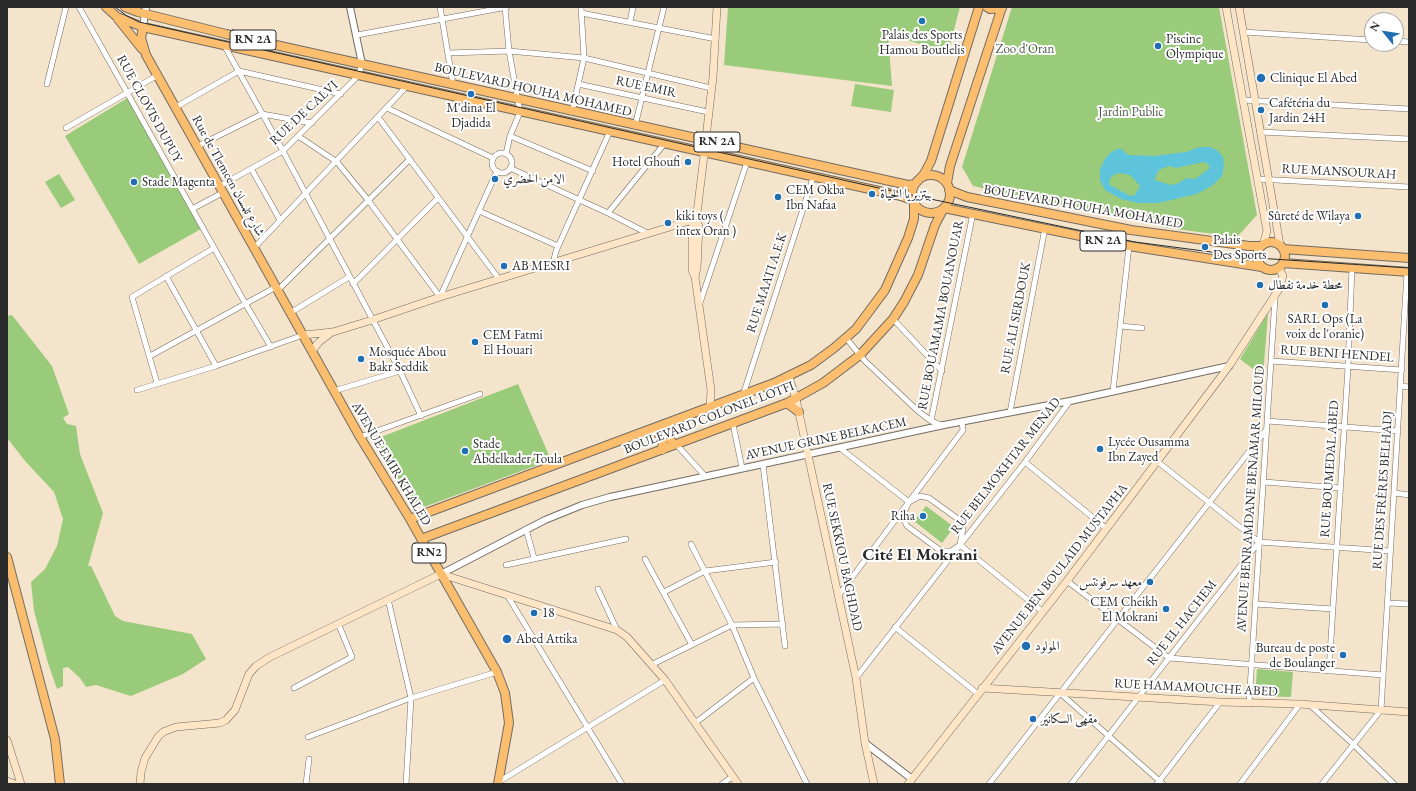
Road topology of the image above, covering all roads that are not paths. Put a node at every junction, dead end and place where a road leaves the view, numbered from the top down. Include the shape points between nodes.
1 (66, 7) edge
2 (79, 7) edge
3 (106, 7) edge
4 (125, 7) edge
5 (350, 7) edge
6 (440, 7) edge
7 (506, 7) edge
8 (633, 7) edge
9 (664, 7) edge
10 (717, 7) edge
11 (979, 7) edge
12 (987, 7) edge
13 (1226, 7) edge
14 (1239, 7) edge
15 (1002, 8) edge
16 (145, 10) edge
17 (581, 10) edge
18 (117, 17) junction
19 (442, 18) junction
20 (630, 22) junction
21 (143, 27) junction
22 (659, 28) junction
23 (1243, 32) junction
24 (357, 35) junction
25 (716, 39) junction
26 (1364, 40) edge
27 (224, 45) junction
28 (509, 51) junction
29 (448, 53) junction
30 (146, 55) junction
31 (584, 58) junction
32 (362, 64) junction
33 (239, 71) junction
34 (647, 74) junction
35 (158, 75) junction
36 (358, 76) junction
37 (47, 84) dead end
38 (453, 84) junction
39 (578, 84) junction
40 (406, 87) junction
41 (711, 88) junction
42 (127, 93) junction
43 (341, 94) junction
44 (642, 98) junction
45 (517, 100) junction
46 (1243, 100) junction
47 (1254, 101) junction
48 (176, 107) junction
49 (387, 108) junction
50 (1409, 109) edge
51 (520, 112) junction
52 (572, 112) junction
53 (708, 112) junction
54 (262, 114) junction
55 (378, 117) junction
56 (312, 123) junction
57 (635, 126) junction
58 (66, 128) dead end
59 (610, 131) junction
60 (1260, 132) junction
61 (298, 136) junction
62 (510, 136) junction
63 (1409, 139) edge
64 (705, 140) junction
65 (665, 143) junction
66 (198, 146) junction
67 (283, 151) junction
68 (704, 152) junction
69 (506, 154) junction
70 (493, 158) junction
71 (410, 159) junction
72 (337, 162) junction
73 (747, 162) junction
74 (510, 168) junction
75 (252, 170) junction
76 (497, 171) junction
77 (593, 171) junction
78 (813, 178) junction
79 (1257, 179) junction
80 (1269, 179) junction
81 (916, 182) junction
82 (948, 187) junction
83 (1409, 187) edge
84 (222, 189) junction
85 (305, 194) junction
86 (438, 198) junction
87 (368, 200) junction
88 (580, 200) junction
89 (913, 201) junction
90 (944, 208) junction
91 (192, 209) junction
92 (479, 211) junction
93 (608, 213) junction
94 (973, 213) junction
95 (280, 220) junction
96 (696, 220) junction
97 (1045, 228) junction
98 (647, 233) junction
99 (467, 238) junction
100 (330, 240) junction
101 (396, 240) junction
102 (1262, 245) junction
103 (558, 246) junction
104 (1129, 246) junction
105 (1281, 247) junction
106 (214, 248) junction
107 (254, 248) junction
108 (1409, 258) edge
109 (553, 263) junction
110 (1281, 266) junction
111 (1262, 267) junction
112 (1352, 268) junction
113 (1408, 272) edge
114 (166, 276) junction
115 (349, 277) junction
116 (499, 279) junction
117 (353, 284) junction
118 (277, 289) junction
119 (1275, 296) junction
120 (440, 297) junction
121 (245, 303) junction
122 (699, 305) junction
123 (290, 312) junction
124 (893, 319) junction
125 (372, 320) junction
126 (1120, 326) junction
127 (1142, 328) dead end
128 (197, 330) junction
129 (333, 332) junction
130 (303, 335) junction
131 (846, 338) junction
132 (271, 347) junction
133 (312, 351) junction
134 (860, 355) junction
135 (150, 356) junction
136 (1271, 360) junction
137 (216, 366) junction
138 (1229, 366) junction
139 (1348, 367) junction
140 (1402, 370) junction
141 (400, 371) junction
142 (942, 371) junction
143 (789, 377) junction
144 (157, 383) junction
145 (1401, 386) junction
146 (1409, 387) edge
147 (137, 390) dead end
148 (711, 390) junction
149 (1113, 390) junction
150 (334, 391) junction
151 (480, 394) dead end
152 (742, 395) junction
153 (796, 399) junction
154 (1070, 401) junction
155 (787, 403) junction
156 (719, 404) junction
157 (710, 407) junction
158 (798, 412) junction
159 (1010, 412) junction
160 (923, 415) junction
161 (421, 416) junction
162 (931, 421) junction
163 (1267, 421) junction
164 (962, 422) junction
165 (668, 423) junction
166 (733, 424) junction
167 (944, 425) junction
168 (654, 428) junction
169 (1344, 428) junction
170 (1266, 430) junction
171 (918, 431) junction
172 (1398, 431) junction
173 (360, 437) junction
174 (675, 445) junction
175 (840, 448) junction
176 (662, 450) junction
177 (807, 454) junction
178 (1025, 462) junction
179 (1158, 462) junction
180 (763, 465) junction
181 (742, 468) junction
182 (705, 476) junction
183 (1264, 482) junction
184 (1340, 488) junction
185 (1395, 493) junction
186 (1409, 494) edge
187 (909, 502) junction
188 (1209, 502) junction
189 (410, 519) junction
190 (526, 529) junction
191 (1107, 529) junction
192 (421, 539) junction
193 (626, 539) dead end
194 (1259, 542) junction
195 (691, 544) dead end
196 (960, 545) junction
197 (1336, 548) junction
198 (1390, 551) junction
199 (7, 557) edge
200 (534, 558) junction
201 (645, 559) dead end
202 (776, 562) junction
203 (506, 564) dead end
204 (705, 571) junction
205 (440, 574) junction
206 (1067, 581) junction
207 (598, 589) dead end
208 (664, 592) junction
209 (507, 595) junction
210 (838, 596) junction
211 (388, 599) junction
212 (1388, 603) junction
213 (1254, 604) junction
214 (1409, 604) edge
215 (1332, 609) junction
216 (1043, 612) junction
217 (1118, 620) junction
218 (338, 623) junction
219 (783, 624) junction
220 (732, 625) junction
221 (895, 627) junction
222 (617, 630) junction
223 (692, 645) junction
224 (785, 646) dead end
225 (1169, 658) junction
226 (653, 664) junction
227 (1251, 665) junction
228 (1329, 671) junction
229 (497, 672) junction
230 (1383, 675) junction
231 (754, 678) junction
232 (856, 678) junction
233 (665, 680) junction
234 (294, 688) dead end
235 (980, 691) junction
236 (1060, 693) junction
237 (1140, 696) junction
238 (411, 698) junction
239 (1220, 702) junction
240 (1249, 704) junction
241 (1300, 704) junction
242 (1310, 705) junction
243 (1381, 710) junction
244 (1409, 712) edge
245 (694, 723) junction
246 (587, 728) junction
247 (308, 737) dead end
248 (1108, 737) junction
249 (7, 740) edge
250 (865, 743) junction
251 (1353, 744) junction
252 (309, 759) dead end
253 (58, 767) junction
254 (732, 777) junction
255 (7, 781) edge
256 (912, 782) edge
257 (18, 783) edge
258 (500, 783) edge
259 (1160, 783) edge
260 (55, 784) edge
261 (60, 784) edge
262 (140, 784) edge
263 (306, 784) edge
264 (406, 784) edge
265 (622, 784) edge
266 (722, 784) edge
267 (738, 784) edge
268 (807, 784) edge
269 (874, 784) edge
270 (989, 784) edge
271 (1071, 784) edge
272 (1240, 784) edge
273 (1322, 784) edge
274 (1394, 784) edge

1 - 37 street
2 - 42 street, RUE CLOVIS DUPUY
3 - 18 main road
4 - 16 main road, BOULEVARD HOUHA MOHAMED
5 - 24 street
6 - 19 street
7 - 19 street
7 - 28 street
8 - 20 street
9 - 22 street
10 - 25 main road
11 - 81 main road via 931,161
12 - 15 main road
13 - 46 main road
14 - 23 main road
15 - 82 main road via 950,166
16 - 21 street
16 - 32 main road, BOULEVARD HOUHA MOHAMED / RN 2A via 226,34
17 - 20 street
17 - 31 street
18 - 21 main road, BOULEVARD HOUHA MOHAMED
18 - 30 main road
19 - 24 street
19 - 29 street
20 - 22 street
21 - 27 main road, BOULEVARD HOUHA MOHAMED / RN 2A
21 - 30 main road, Rue de Tlemcen شارع تلمسان / RN2 via 141,38
22 - 25 street
22 - 34 street
23 - 26 street
23 - 47 main road
24 - 32 street
25 - 41 main road
27 - 33 street
27 - 36 main road, BOULEVARD HOUHA MOHAMED / RN 2A
28 - 29 street
28 - 31 street
28 - 45 street
29 - 38 street
30 - 35 main road, Rue de Tlemcen شارع تلمسان / RN2
31 - 34 street
31 - 39 street
32 - 36 street
32 - 38 main road, BOULEVARD HOUHA MOHAMED / RN 2A
33 - 43 street
33 - 48 street
33 - 54 street
34 - 41 street
34 - 44 street
35 - 42 street
35 - 48 main road, Rue de Tlemcen شارع تلمسان / RN2
36 - 40 main road, BOULEVARD HOUHA MOHAMED / RN 2A
36 - 43 street, RUE DE CALVI
38 - 45 main road, BOULEVARD HOUHA MOHAMED / RN 2A
39 - 44 street, RUE EMIR
39 - 52 street
40 - 49 street
40 - 51 main road, BOULEVARD HOUHA MOHAMED / RN 2A
41 - 53 main road
42 - 58 street
42 - 91 street, RUE CLOVIS DUPUY
43 - 56 street, RUE DE CALVI
44 - 53 street, RUE EMIR
44 - 57 street
45 - 51 street
45 - 52 main road, BOULEVARD HOUHA MOHAMED / RN 2A
46 - 47 street
46 - 79 main road
47 - 50 street
47 - 60 main road
48 - 66 main road, Rue de Tlemcen شارع تلمسان / RN2
49 - 55 street
49 - 70 street
51 - 59 main road, BOULEVARD HOUHA MOHAMED / RN 2A
51 - 62 street
52 - 57 main road, BOULEVARD HOUHA MOHAMED / RN 2A
53 - 64 main road
54 - 56 street
54 - 66 street
54 - 67 street
55 - 71 street
55 - 72 street
56 - 61 street, RUE DE CALVI
57 - 64 main road, BOULEVARD HOUHA MOHAMED / RN 2A
59 - 65 main road, BOULEVARD HOUHA MOHAMED / RN 2A
59 - 77 street
60 - 63 street
60 - 80 main road
61 - 67 street, RUE DE CALVI
61 - 72 street
62 - 69 street
62 - 77 street
64 - 68 main road
64 - 81 main road, BOULEVARD HOUHA MOHAMED / RN 2A via 898,184 910,185
65 - 68 main road, BOULEVARD HOUHA MOHAMED / RN 2A
65 - 93 street
66 - 84 main road, Rue de Tlemcen شارع تلمسان / RN2
67 - 75 street, RUE DE CALVI
67 - 85 street
68 - 73 main road, BOULEVARD HOUHA MOHAMED / RN 2A
68 - 96 main road
69 - 70 street via 498,154
69 - 74 street via 512,161
70 - 76 street via 493,167
71 - 86 street
71 - 87 street
72 - 85 street
72 - 87 street
73 - 78 main road, BOULEVARD HOUHA MOHAMED / RN 2A
73 - 122 street
74 - 76 street via 505,172
74 - 88 street
75 - 84 street, RUE DE CALVI
75 - 95 street
76 - 92 street
77 - 88 street
78 - 89 main road, BOULEVARD HOUHA MOHAMED / RN 2A via 901,196
78 - 152 street, RUE MAATI A.E.K
79 - 80 street, RUE MANSOURAH
79 - 102 main road via 1267,231
80 - 83 street, RUE MANSOURAH
80 - 105 main road
81 - 82 main road via 930,175 941,178
81 - 89 main road via 912,191
82 - 90 main road via 949,200
82 - 102 main road, BOULEVARD HOUHA MOHAMED / RN 2A via 967,197 1131,230 1249,246
84 - 91 street, RUE DE CALVI
84 - 107 main road, Rue de Tlemcen شارع تلمسان / RN2
85 - 95 street
85 - 100 street
86 - 99 street
86 - 101 street
87 - 100 street
87 - 101 street
88 - 93 street
88 - 103 street
89 - 90 main road via 920,210 930,213
89 - 131 main road, BOULEVARD COLONEL LOTFI via 915,212 912,228 892,277 873,308
90 - 94 main road, BOULEVARD HOUHA MOHAMED / RN 2A
90 - 124 main road, BOULEVARD COLONEL LOTFI via 935,225 918,275
91 - 106 street, RUE CLOVIS DUPUY
92 - 99 street
92 - 103 street
93 - 98 street
94 - 97 main road, BOULEVARD HOUHA MOHAMED / RN 2A
94 - 142 street, RUE BOUAMAMA BOUANOUAR
95 - 107 street
96 - 98 main road
96 - 122 main road via 692,231 692,270
97 - 104 main road, BOULEVARD HOUHA MOHAMED / RN 2A
97 - 159 street, RUE ALI SERDOUK
98 - 109 main road
99 - 116 street
99 - 120 street
100 - 115 street
100 - 118 street
101 - 117 street
101 - 120 street
102 - 105 main road via 1272,242
102 - 111 main road via 1257,258
103 - 109 street
104 - 111 main road, BOULEVARD HOUHA MOHAMED / RN 2A
104 - 126 street
105 - 108 main road
105 - 110 main road via 1285,256
106 - 114 street
106 - 121 street, RUE CLOVIS DUPUY
107 - 118 main road, Rue de Tlemcen شارع تلمسان / RN2
109 - 116 main road
110 - 111 main road via 1269,270
110 - 112 main road
110 - 119 main road, AVENUE BEN BOULAID MUSTAPHA via 1283,278
112 - 113 main road
112 - 139 street, RUE BOUMEDAL ABED
113 - 140 street, RUE DES FRÈRES BELHADJ
114 - 128 street
114 - 135 street via 132,296
115 - 117 street
115 - 123 street
116 - 120 main road
117 - 125 street
118 - 121 street
118 - 123 main road, Rue de Tlemcen شارع تلمسان / RN2
119 - 136 street, AVENUE BENRAMDANE BENAMAR MILOUD
119 - 138 main road, AVENUE BEN BOULAID MUSTAPHA
120 - 125 main road
121 - 128 street
121 - 132 street, RUE CLOVIS DUPUY
122 - 148 main road
123 - 130 main road, Rue de Tlemcen شارع تلمسان / RN2
124 - 134 main road, BOULEVARD COLONEL LOTFI
124 - 142 street
125 - 129 main road
125 - 141 street
126 - 127 street
126 - 149 street
128 - 135 street
128 - 137 street
129 - 130 main road
129 - 133 main road
130 - 132 street
130 - 133 main road, AVENUE EMIR KHALED / RN2
131 - 134 street
131 - 143 main road, BOULEVARD COLONEL LOTFI via 811,365
132 - 137 street
133 - 150 main road, AVENUE EMIR KHALED / RN2
134 - 153 main road, BOULEVARD COLONEL LOTFI via 835,375
134 - 160 street
135 - 144 street
136 - 139 street, RUE BENI HENDEL
136 - 163 street, AVENUE BENRAMDANE BENAMAR MILOUD
137 - 144 street
138 - 149 street, AVENUE GRINE BELKACEM
138 - 179 main road, AVENUE BEN BOULAID MUSTAPHA
139 - 140 street, RUE BENI HENDEL
139 - 169 street, RUE BOUMEDAL ABED
140 - 145 street, RUE DES FRÈRES BELHADJ
141 - 150 street
141 - 161 street
142 - 162 street, RUE BOUAMAMA BOUANOUAR
143 - 152 main road, BOULEVARD COLONEL LOTFI
143 - 153 main road, RUE SEKKIOU BAGHDAD
144 - 147 street
145 - 146 street
145 - 172 street, RUE DES FRÈRES BELHADJ
148 - 156 main road
148 - 157 main road
149 - 154 street, AVENUE GRINE BELKACEM
150 - 173 main road, AVENUE EMIR KHALED / RN2
151 - 161 street
152 - 156 main road, BOULEVARD COLONEL LOTFI
153 - 155 main road, BOULEVARD COLONEL LOTFI
153 - 158 main road, RUE SEKKIOU BAGHDAD
154 - 159 street, AVENUE GRINE BELKACEM
154 - 178 street, RUE BELMOKHTAR MENAD
155 - 158 main road
155 - 166 main road, BOULEVARD COLONEL LOTFI
156 - 157 main road, BOULEVARD COLONEL LOTFI
157 - 165 main road, BOULEVARD COLONEL LOTFI
158 - 177 main road, RUE SEKKIOU BAGHDAD
159 - 164 street, AVENUE GRINE BELKACEM
160 - 162 street
160 - 171 street via 925,424
161 - 173 street
162 - 167 street
163 - 169 street
163 - 170 street, AVENUE BENRAMDANE BENAMAR MILOUD
164 - 167 street, AVENUE GRINE BELKACEM
164 - 187 street via 963,430
165 - 168 main road, BOULEVARD COLONEL LOTFI
165 - 174 main road via 667,435
166 - 174 main road, BOULEVARD COLONEL LOTFI
166 - 181 street
167 - 171 street, AVENUE GRINE BELKACEM
168 - 176 main road via 663,440
168 - 189 main road, BOULEVARD COLONEL LOTFI
169 - 172 street
169 - 184 street, RUE BOUMEDAL ABED
170 - 183 street, AVENUE BENRAMDANE BENAMAR MILOUD
170 - 188 street
171 - 175 street, AVENUE GRINE BELKACEM
172 - 185 street, RUE DES FRÈRES BELHADJ
173 - 189 main road, AVENUE EMIR KHALED / RN2
174 - 176 main road, BOULEVARD COLONEL LOTFI
174 - 182 street
175 - 177 street, AVENUE GRINE BELKACEM
175 - 187 street
176 - 192 main road, BOULEVARD COLONEL LOTFI
177 - 180 street, AVENUE GRINE BELKACEM
177 - 210 main road, RUE SEKKIOU BAGHDAD
178 - 191 street
178 - 196 street, RUE BELMOKHTAR MENAD
179 - 188 street
179 - 191 main road, AVENUE BEN BOULAID MUSTAPHA
180 - 181 street, AVENUE GRINE BELKACEM
180 - 202 street
181 - 182 street, AVENUE GRINE BELKACEM
182 - 190 street, AVENUE GRINE BELKACEM via 582,505
183 - 184 street
183 - 194 street, AVENUE BENRAMDANE BENAMAR MILOUD
184 - 197 street, RUE BOUMEDAL ABED
185 - 186 street
185 - 198 street, RUE DES FRÈRES BELHADJ
187 - 196 street via 920,496 929,498 958,519 963,528
187 - 196 street via 904,516 907,526 941,551 951,551
187 - 210 street
188 - 194 street
188 - 217 street
189 - 192 main road, AVENUE EMIR KHALED / RN2
190 - 200 street
190 - 205 street, AVENUE GRINE BELKACEM
191 - 206 main road, AVENUE BEN BOULAID MUSTAPHA
192 - 205 main road, AVENUE EMIR KHALED / RN2
193 - 200 street
194 - 197 street
194 - 213 street, AVENUE BENRAMDANE BENAMAR MILOUD
194 - 225 street, RUE EL HACHEM
195 - 204 street
196 - 216 street
196 - 221 street, RUE BELMOKHTAR MENAD
197 - 198 street
197 - 215 street, RUE BOUMEDAL ABED
198 - 212 street, RUE DES FRÈRES BELHADJ
199 - 253 main road via 55,738
200 - 203 street
201 - 208 street
202 - 204 street
202 - 219 street
204 - 208 street
204 - 220 street
205 - 209 main road
205 - 211 main road
205 - 229 main road, AVENUE EMIR KHALED / RN2
206 - 216 main road, AVENUE BEN BOULAID MUSTAPHA
206 - 217 street
207 - 222 street
208 - 223 street
209 - 222 main road
209 - 246 street
210 - 232 main road, RUE SEKKIOU BAGHDAD
211 - 218 main road
211 - 238 street
212 - 214 street
212 - 230 street, RUE DES FRÈRES BELHADJ
213 - 215 street
213 - 227 street, AVENUE BENRAMDANE BENAMAR MILOUD
215 - 228 street, RUE BOUMEDAL ABED
216 - 235 main road, AVENUE BEN BOULAID MUSTAPHA
217 - 225 street
217 - 236 street
218 - 234 street via 352,657
218 - 262 main road via 256,666 249,674 235,710 226,720 220,723 176,727 163,732 145,758
219 - 220 street
219 - 224 street
220 - 223 street
220 - 231 street
221 - 232 street, RUE BELMOKHTAR MENAD
221 - 235 street
222 - 226 main road
223 - 226 street
225 - 227 street
225 - 237 street, RUE EL HACHEM
226 - 233 main road
227 - 228 street
227 - 240 street, AVENUE BENRAMDANE BENAMAR MILOUD
228 - 230 street
229 - 238 street
229 - 258 main road, AVENUE EMIR KHALED / RN2 via 506,693 509,723
230 - 243 street, RUE DES FRÈRES BELHADJ
231 - 245 street
231 - 268 street
232 - 250 main road, RUE SEKKIOU BAGHDAD
233 - 245 main road
233 - 246 street
235 - 236 main road, RUE HAMAMOUCHE ABED
235 - 256 main road, AVENUE BEN BOULAID MUSTAPHA
236 - 237 main road, RUE HAMAMOUCHE ABED
236 - 248 street
236 - 270 street
237 - 239 main road, RUE HAMAMOUCHE ABED
237 - 248 street, RUE EL HACHEM
238 - 247 street
238 - 264 street
239 - 240 main road, RUE HAMAMOUCHE ABED
239 - 259 street
240 - 241 main road, RUE HAMAMOUCHE ABED
241 - 242 main road, RUE HAMAMOUCHE ABED
241 - 272 street
242 - 243 main road, RUE HAMAMOUCHE ABED
242 - 251 street
243 - 244 main road, RUE HAMAMOUCHE ABED
243 - 251 street
245 - 254 main road
246 - 258 street
246 - 265 street
248 - 259 street
248 - 271 street, RUE EL HACHEM
249 - 257 main road
250 - 256 street
250 - 269 main road, RUE SEKKIOU BAGHDAD
251 - 273 street
251 - 274 street
252 - 263 street
253 - 260 main road
253 - 261 main road
254 - 266 street
254 - 267 main road
255 - 257 main road

